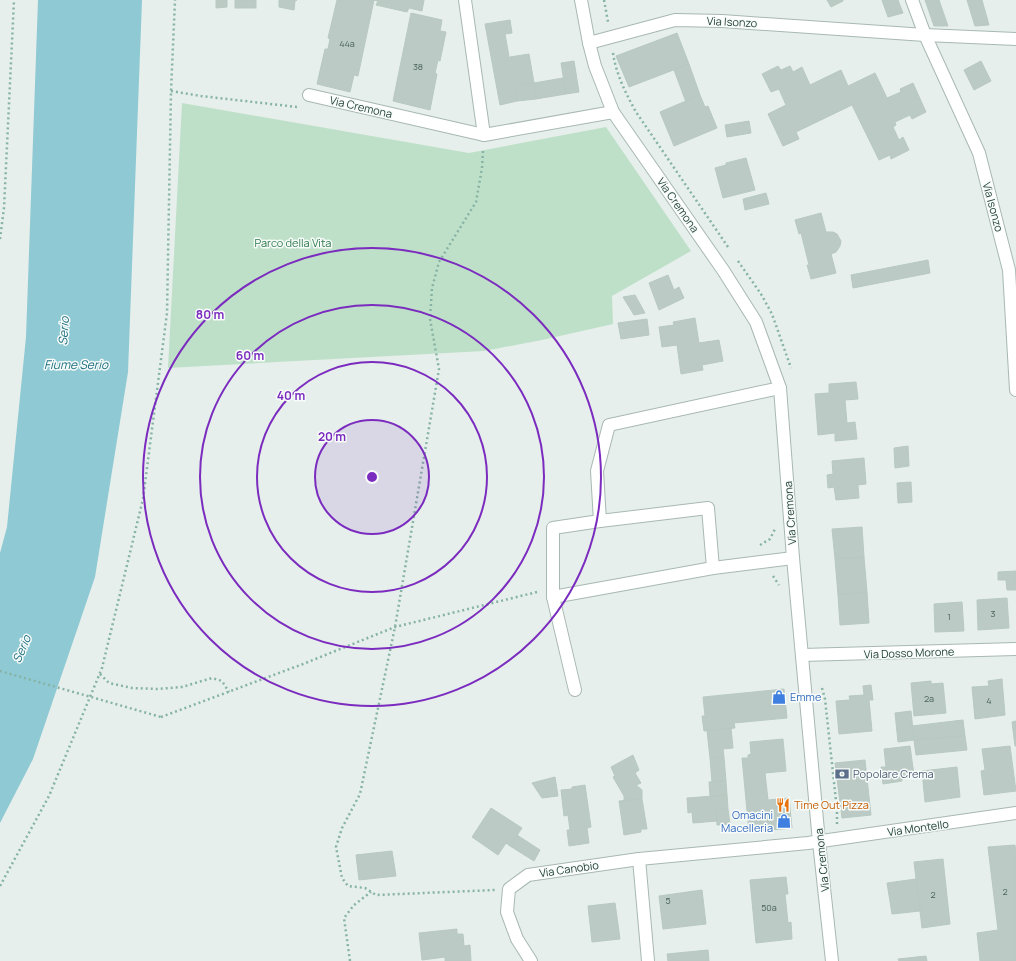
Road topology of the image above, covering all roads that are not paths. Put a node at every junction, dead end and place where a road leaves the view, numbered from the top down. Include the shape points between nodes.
1 (465, 0) edge
2 (581, 0) edge
3 (912, 0) edge
4 (925, 35) junction
5 (1016, 39) edge
6 (589, 43) junction
7 (309, 96) road end
8 (613, 112) junction
9 (484, 135) junction
10 (780, 388) junction
11 (1016, 390) edge
12 (600, 521) junction
13 (793, 558) junction
14 (713, 568) junction
15 (553, 593) junction
16 (1016, 649) edge
17 (802, 656) junction
18 (575, 690) dead end
19 (1016, 813) edge
20 (819, 842) junction
21 (639, 859) junction
22 (531, 961) edge
23 (648, 961) edge
24 (832, 961) edge

1 - 9 street
2 - 6 street, Via Cremona
3 - 4 street
4 - 5 street, Via Isonzo
4 - 6 street, Via Isonzo via 675,20
4 - 11 street, Via Isonzo via 979,153 1009,270
6 - 8 street, Via Cremona
7 - 9 street, Via Cremona
8 - 9 street, Via Cremona
8 - 10 street, Via Cremona via 756,322
10 - 12 street via 609,424 597,471
10 - 13 street, Via Cremona
12 - 14 street via 708,508
12 - 15 street via 553,528
13 - 14 street
13 - 17 street, Via Cremona
14 - 15 street
15 - 18 street
16 - 17 street, Via Dosso Morone
17 - 20 street, Via Cremona
19 - 20 street, Via Montello
20 - 21 street, Via Canobio
20 - 24 street, Via Cremona
21 - 22 street, Via Canobio via 528,875 509,889 507,912 517,939
21 - 23 street

